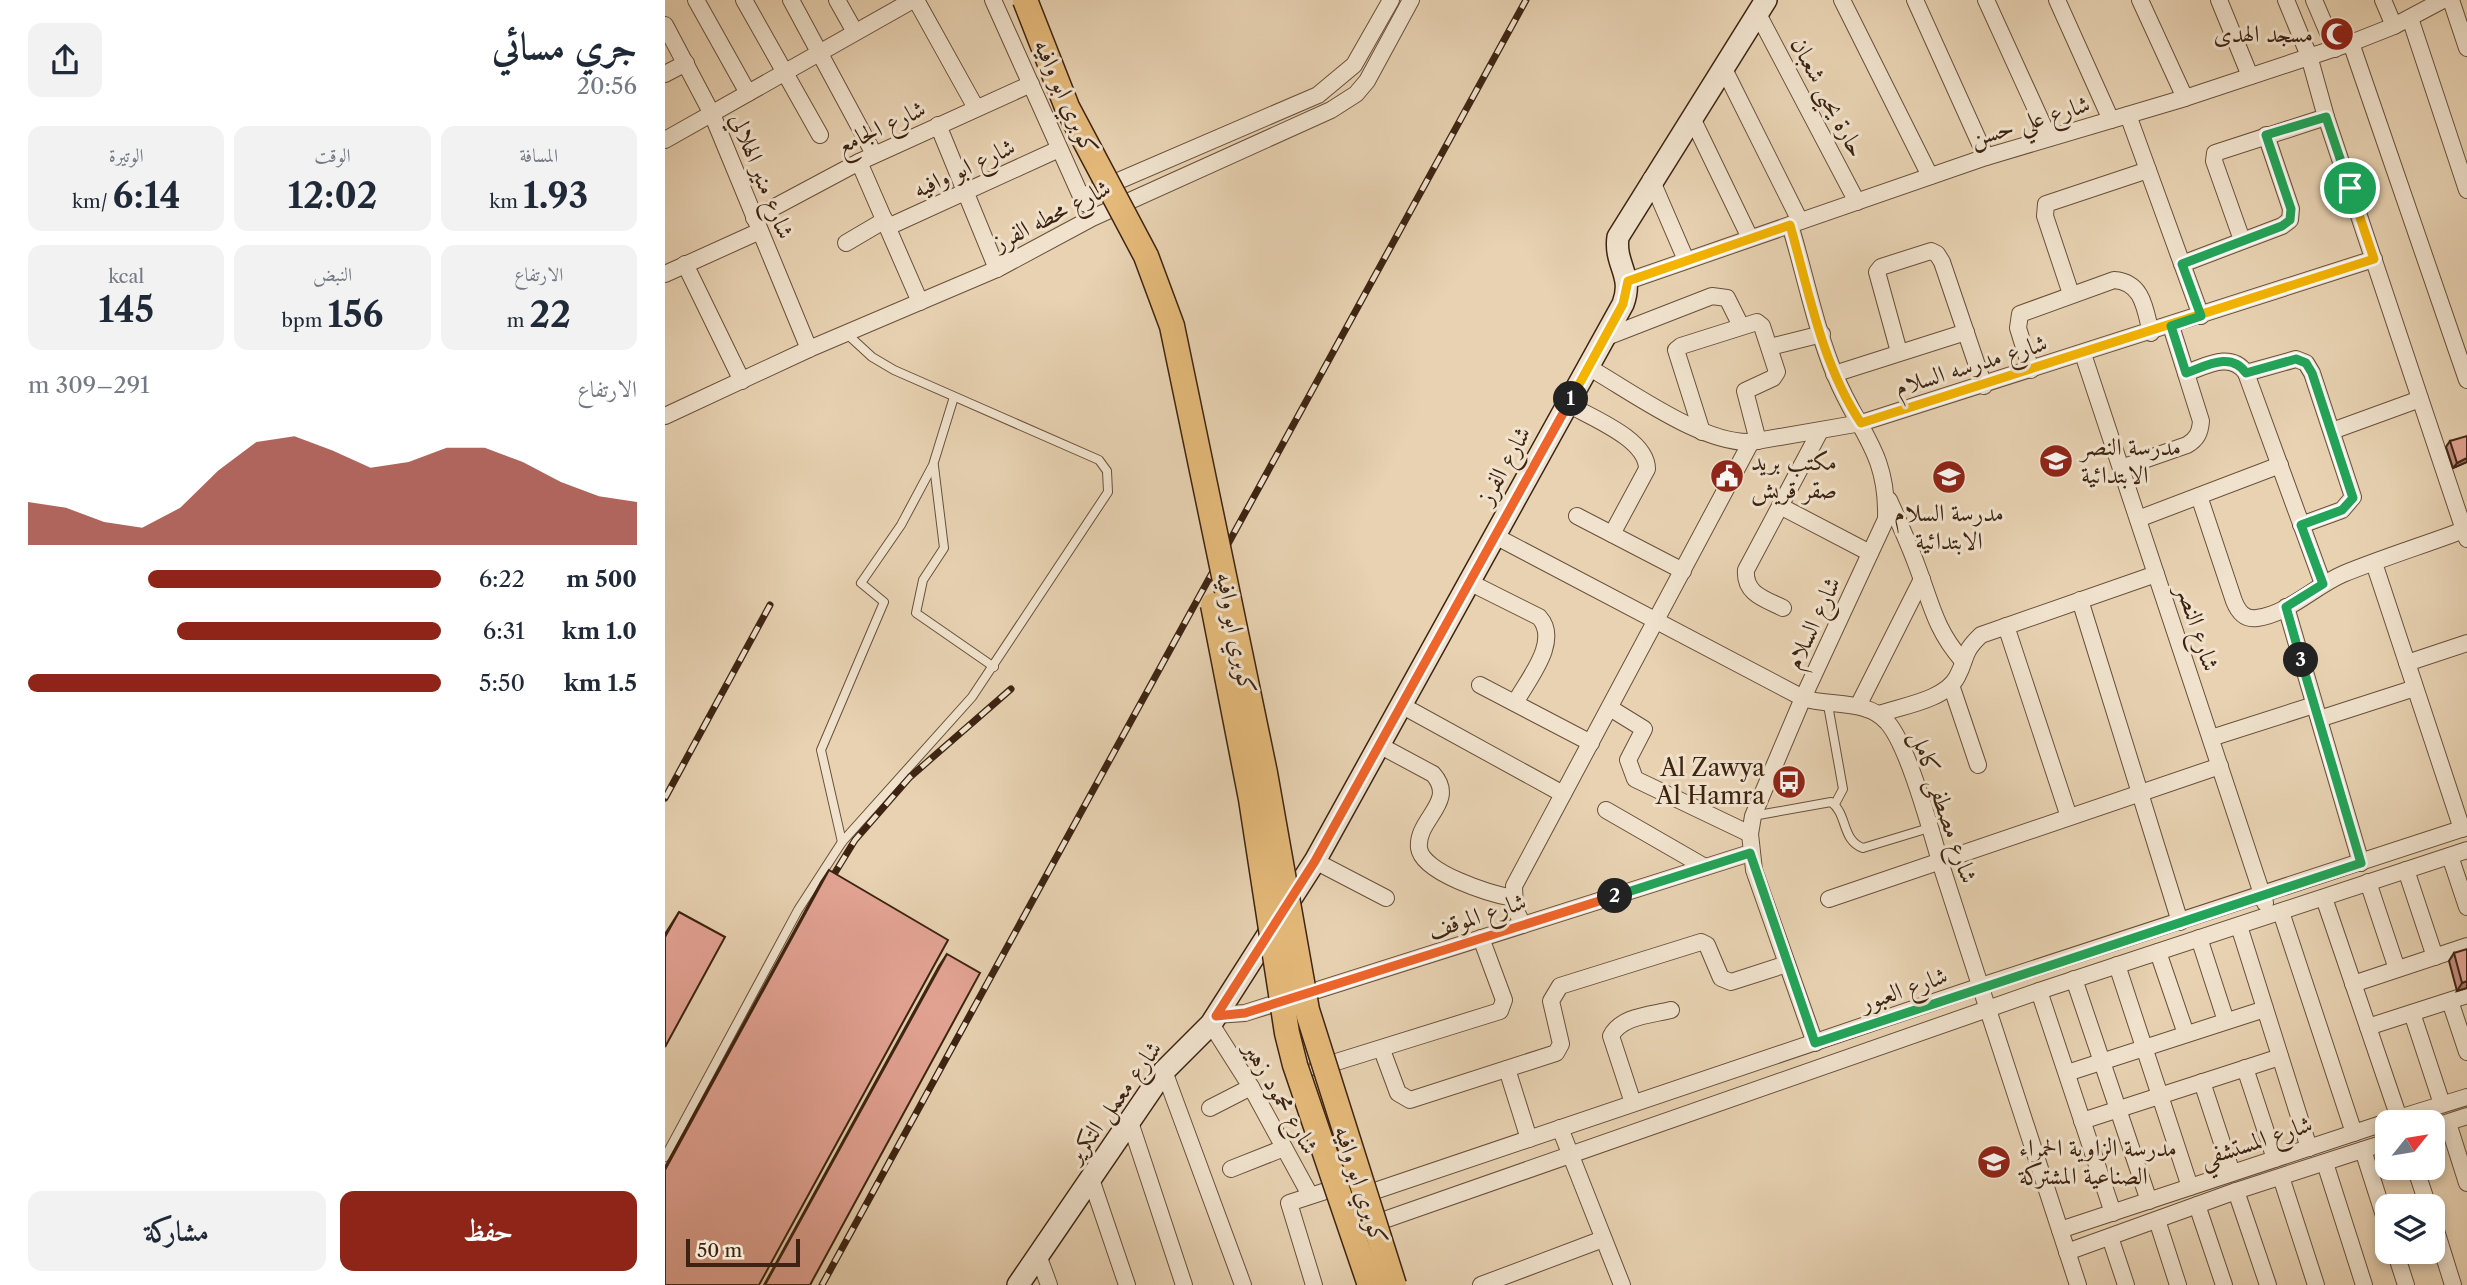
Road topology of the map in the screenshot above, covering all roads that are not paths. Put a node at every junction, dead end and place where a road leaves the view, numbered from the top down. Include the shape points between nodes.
1 (696, 0) edge
2 (744, 0) edge
3 (791, 0) edge
4 (837, 0) edge
5 (914, 0) edge
6 (993, 0) edge
7 (1007, 0) edge
8 (1025, 0) edge
9 (1391, 0) edge
10 (1411, 0) edge
11 (1842, 0) edge
12 (1915, 0) edge
13 (1986, 0) edge
14 (2057, 0) edge
15 (2140, 0) edge
16 (2219, 0) edge
17 (2286, 0) edge
18 (2314, 0) edge
19 (2383, 0) edge
20 (2443, 0) edge
21 (2451, 0) edge
22 (890, 6) edge
23 (1762, 7) edge
24 (2410, 18) junction
25 (665, 24) edge
26 (2395, 26) junction
27 (855, 32) junction
28 (2351, 43) junction
29 (2467, 48) edge
30 (2335, 49) junction
31 (821, 53) junction
32 (2309, 56) junction
33 (685, 63) junction
34 (1723, 67) junction
35 (785, 72) junction
36 (665, 74) edge
37 (2250, 76) junction
38 (1031, 84) junction
39 (748, 93) junction
40 (2185, 98) junction
41 (976, 108) junction
42 (712, 114) junction
43 (2129, 115) junction
44 (2326, 117) junction
45 (1264, 118) junction
46 (1692, 118) junction
47 (2111, 120) junction
48 (937, 125) junction
49 (820, 135) dead end
50 (2266, 135) junction
51 (1272, 137) junction
52 (2049, 138) junction
53 (665, 140) edge
54 (1059, 149) junction
55 (874, 154) junction
56 (1986, 157) junction
57 (859, 162) junction
58 (2148, 170) junction
59 (1930, 176) junction
60 (1651, 179) junction
61 (2467, 190) edge
62 (966, 193) junction
63 (1081, 197) junction
64 (1857, 202) junction
65 (1091, 218) junction
66 (1795, 223) junction
67 (887, 224) junction
68 (757, 225) junction
69 (1750, 238) junction
70 (2242, 240) junction
71 (846, 243) dead end
72 (2374, 259) junction
73 (1686, 260) junction
74 (685, 264) junction
75 (2182, 264) junction
76 (997, 269) junction
77 (665, 274) edge
78 (1628, 281) junction
79 (2071, 294) junction
80 (920, 302) junction
81 (2201, 316) junction
82 (1741, 326) junction
83 (2171, 326) junction
84 (1966, 332) junction
85 (2151, 332) junction
86 (846, 334) junction
87 (1822, 334) junction
88 (1604, 338) junction
89 (1770, 347) junction
90 (809, 349) junction
91 (1899, 352) junction
92 (2083, 354) junction
93 (1588, 367) junction
94 (2031, 370) junction
95 (2186, 373) junction
96 (2246, 373) junction
97 (1834, 374) junction
98 (2467, 380) edge
99 (741, 381) junction
100 (1984, 386) junction
101 (954, 397) junction
102 (2420, 400) junction
103 (1568, 404) junction
104 (665, 416) edge
105 (1861, 423) junction
106 (2332, 431) junction
107 (1702, 432) junction
108 (1819, 433) junction
109 (1754, 442) junction
110 (933, 465) junction
111 (2280, 466) junction
112 (2121, 468) junction
113 (1887, 495) junction
114 (2199, 496) junction
115 (1780, 506) junction
116 (1577, 516) dead end
117 (2138, 519) junction
118 (2301, 525) junction
119 (1612, 534) junction
120 (2465, 534) edge
121 (1495, 536) junction
122 (1870, 553) junction
123 (2374, 563) junction
124 (1683, 571) junction
125 (2156, 574) junction
126 (1922, 579) junction
127 (1469, 582) junction
128 (2323, 584) junction
129 (2080, 600) junction
130 (2286, 607) junction
131 (1783, 608) dead end
132 (1657, 620) junction
133 (2006, 626) junction
134 (2467, 643) edge
135 (1962, 660) junction
136 (2407, 663) junction
137 (994, 667) junction
138 (1951, 684) junction
139 (1480, 685) dead end
140 (2415, 688) junction
141 (1803, 698) junction
142 (1515, 703) junction
143 (1401, 705) junction
144 (1828, 705) junction
145 (1858, 706) junction
146 (1610, 708) junction
147 (2317, 712) junction
148 (1879, 714) junction
149 (2211, 738) junction
150 (1591, 743) junction
151 (1379, 745) junction
152 (1978, 765) dead end
153 (2220, 766) junction
154 (1563, 794) junction
155 (2140, 794) junction
156 (1835, 804) junction
157 (1606, 810) dead end
158 (1753, 816) junction
159 (2069, 817) junction
160 (1929, 828) junction
161 (2464, 828) edge
162 (1750, 834) junction
163 (842, 842) junction
164 (2467, 850) edge
165 (1750, 853) junction
166 (2450, 856) junction
167 (1315, 861) junction
168 (1940, 861) junction
169 (2361, 863) junction
170 (1705, 867) junction
171 (2406, 870) junction
172 (2368, 883) junction
173 (2263, 895) junction
174 (1386, 898) dead end
175 (1513, 898) junction
176 (2324, 898) junction
177 (1829, 899) dead end
178 (2467, 907) edge
179 (2275, 914) junction
180 (1277, 918) joint
181 (2180, 922) junction
182 (1523, 925) junction
183 (2238, 926) junction
184 (1481, 938) junction
185 (2199, 938) junction
186 (2467, 946) edge
187 (2158, 952) junction
188 (2435, 957) junction
189 (1787, 964) junction
190 (2117, 965) junction
191 (2397, 970) junction
192 (2074, 979) junction
193 (2353, 984) junction
194 (1980, 986) junction
195 (2039, 991) junction
196 (2467, 995) edge
197 (2450, 1001) junction
198 (1988, 1008) junction
199 (2265, 1009) junction
200 (1671, 1010) dead end
201 (2411, 1013) junction
202 (1214, 1020) junction
203 (2226, 1021) junction
204 (2368, 1027) junction
205 (2186, 1034) junction
206 (1815, 1043) junction
207 (2144, 1047) junction
208 (1382, 1050) junction
209 (2467, 1052) edge
210 (2280, 1057) junction
211 (2102, 1061) junction
212 (2245, 1068) junction
213 (1313, 1069) dead end
214 (1507, 1069) junction
215 (1164, 1071) junction
216 (2067, 1073) junction
217 (2202, 1082) junction
218 (1251, 1087) junction
219 (2160, 1096) junction
220 (2467, 1097) edge
221 (1633, 1103) junction
222 (2442, 1104) junction
223 (1210, 1108) dead end
224 (2118, 1109) junction
225 (2388, 1110) edge
226 (2424, 1110) edge
227 (2467, 1116) edge
228 (2082, 1121) junction
229 (1130, 1122) junction
230 (2445, 1123) edge
231 (2375, 1126) edge
232 (1560, 1128) junction
233 (2354, 1133) junction
234 (2445, 1136) edge
235 (1529, 1139) junction
236 (2375, 1146) edge
237 (1284, 1148) junction
238 (2309, 1148) junction
239 (2363, 1150) junction
240 (1570, 1153) junction
241 (665, 1157) edge
242 (2275, 1159) junction
243 (2325, 1163) junction
244 (1231, 1169) dead end
245 (2232, 1173) junction
246 (2281, 1177) junction
247 (1091, 1179) junction
248 (2467, 1183) edge
249 (2190, 1187) junction
250 (2236, 1191) junction
251 (2377, 1194) edge
252 (1310, 1195) junction
253 (2149, 1201) junction
254 (2197, 1205) junction
255 (2113, 1213) junction
256 (2157, 1220) junction
257 (1367, 1226) dead end
258 (2060, 1230) junction
259 (2110, 1237) junction
260 (1604, 1239) junction
261 (2067, 1252) junction
262 (1038, 1255) junction
263 (2445, 1259) edge
264 (2399, 1264) edge
265 (1523, 1278) edge
266 (1018, 1285) edge
267 (1049, 1285) edge
268 (1127, 1285) edge
269 (1184, 1285) edge
270 (1243, 1285) edge
271 (1314, 1285) edge
272 (1370, 1285) edge
273 (1394, 1285) edge
274 (1481, 1285) edge
275 (1622, 1285) edge
276 (2078, 1285) edge
277 (2126, 1285) edge
278 (2178, 1285) edge
279 (2224, 1285) edge
280 (2268, 1285) edge
281 (2316, 1285) edge
282 (2364, 1285) edge
283 (2406, 1285) edge
284 (2453, 1285) edge

1 - 39 street
2 - 35 street
3 - 31 street
4 - 27 street
5 - 22 street
5 - 41 street
6 - 38 street
7 - 272 main road, كوبري ابو وافيه, bridge via 1052,113 1143,286 1158,328 1251,799 1287,1033
8 - 273 main road, كوبري ابو وافيه, bridge via 1067,107 1157,279 1179,349 1265,773 1307,1010
9 - 45 street, شارع محطه الفرز via 1355,65 1318,95
10 - 51 street, شارع محطه الفرز via 1356,94
11 - 59 street
12 - 56 street
13 - 52 street
14 - 47 street
15 - 40 street
16 - 37 street
17 - 32 street
18 - 30 street
19 - 26 street
20 - 24 street, شارع علي حسن
21 - 29 street
22 - 27 street
23 - 34 street
23 - 64 street, حارة يحيى شعبان
24 - 26 street, شارع علي حسن
24 - 61 street
25 - 33 street, شارع منير الهلالي
26 - 28 street, شارع علي حسن
27 - 31 street
28 - 30 street, شارع علي حسن
28 - 98 street
30 - 32 street, شارع علي حسن
31 - 35 street
31 - 55 street
32 - 37 street, شارع علي حسن
32 - 44 street
33 - 36 street
33 - 42 street, شارع منير الهلالي
34 - 46 street
34 - 66 street, شارع السلام
35 - 39 street
35 - 49 street
37 - 40 street, شارع علي حسن
38 - 41 street, شارع الجامع
38 - 54 street
39 - 42 street
40 - 43 street, شارع علي حسن
41 - 48 street, شارع الجامع
42 - 53 street
42 - 68 street, شارع منير الهلالي
43 - 47 street, شارع علي حسن
43 - 58 street
44 - 50 street
44 - 72 street
45 - 51 street
45 - 63 street, شارع محطه الفرز
46 - 60 street
46 - 69 street
47 - 52 street, شارع علي حسن
48 - 55 street, شارع الجامع
48 - 62 street
50 - 70 street via 2291,215 2282,226
50 - 70 street via 2218,150 2214,157
51 - 65 street, شارع محطه الفرز
52 - 56 street, شارع علي حسن
54 - 62 street, شارع ابو وافيه
54 - 63 street
55 - 57 street, شارع الجامع
56 - 59 street, شارع علي حسن
57 - 67 street
57 - 68 street, شارع الجامع
58 - 75 street
58 - 79 street via 2046,204 2045,216
59 - 64 street, شارع علي حسن
60 - 73 street
60 - 78 street via 1618,237
62 - 67 street, شارع ابو وافيه
62 - 76 street
63 - 65 street
64 - 66 street, شارع علي حسن
65 - 76 street, شارع محطه الفرز
66 - 69 street, شارع علي حسن
66 - 87 street, شارع السلام
67 - 71 street, شارع ابو وافيه
67 - 80 street
68 - 74 street, شارع الجامع
68 - 90 street, شارع منير الهلالي
69 - 73 street, شارع علي حسن
70 - 75 street
72 - 81 street, شارع مدرسه السلام
72 - 102 street
73 - 78 street, شارع علي حسن
74 - 77 street, شارع الجامع
74 - 99 street
75 - 81 street
76 - 80 street, شارع محطه الفرز
78 - 88 street, شارع الفرز via 1623,304
79 - 85 street via 2114,280 2125,281 2141,296
79 - 94 street via 2020,314 2018,328
80 - 86 street, شارع محطه الفرز
81 - 83 street, شارع مدرسه السلام
82 - 88 street via 1727,298 1712,296
82 - 89 street via 1760,323
82 - 107 street via 1676,350
83 - 85 street, شارع مدرسه السلام
83 - 95 street
84 - 91 street
84 - 91 street via 1942,262 1937,254 1924,252 1877,272
84 - 100 street
85 - 92 street, شارع مدرسه السلام
86 - 90 street, شارع محطه الفرز
86 - 101 lane via 894,370
87 - 89 street
87 - 97 street, شارع السلام
88 - 93 street, شارع الفرز
89 - 109 street via 1776,375 1747,388 1745,395
90 - 99 street, شارع محطه الفرز
91 - 97 street
92 - 94 street, شارع مدرسه السلام
92 - 112 street, شارع النصر
93 - 103 street, شارع الفرز
93 - 107 street, شارع مدرسه السلام
94 - 100 street, شارع مدرسه السلام
95 - 96 street via 2224,360 2241,365
95 - 112 street via 2201,421 2195,440
96 - 106 street via 2296,359 2306,363
96 - 111 street
97 - 105 street, شارع السلام
99 - 104 street, شارع محطه الفرز
100 - 105 street, شارع مدرسه السلام
101 - 110 lane
101 - 137 lane via 1085,452 1099,460 1109,482 1108,492
102 - 106 street
102 - 120 street
103 - 119 street via 1638,444 1647,460
103 - 121 street, شارع الفرز
105 - 108 street, شارع مدرسه السلام
105 - 113 street, شارع السلام via 1883,470
106 - 118 street via 2353,498 2342,510
107 - 109 street, شارع مدرسه السلام via 1723,441
108 - 109 street, شارع مدرسه السلام
108 - 115 street
109 - 124 street
110 - 137 lane via 944,548 923,580 916,613
110 - 163 lane via 901,525 861,583 884,602 821,750
111 - 114 street
111 - 118 street
112 - 117 street, شارع النصر
113 - 122 street, شارع السلام via 1886,519
113 - 126 street
114 - 117 street
114 - 130 street via 2238,611 2258,618
115 - 122 street
115 - 131 street via 1746,570 1745,581 1750,590
116 - 119 street
117 - 125 street, شارع النصر
118 - 128 street
119 - 124 street
120 - 123 street
121 - 127 street, شارع الفرز
121 - 132 street, شارع مصطفى كامل
122 - 141 street, شارع السلام
123 - 128 street
123 - 136 street
124 - 132 street
125 - 129 street
125 - 149 street, شارع النصر
126 - 135 street via 1934,619
126 - 145 street
127 - 142 street via 1545,624 1548,641
127 - 143 street, شارع الفرز
128 - 130 street
129 - 133 street
129 - 155 street
130 - 147 street
132 - 141 street, شارع مصطفى كامل
132 - 146 street
133 - 135 street via 1981,635
133 - 159 street
134 - 136 street
135 - 138 street
136 - 140 street
137 - 163 lane
138 - 148 street via 1938,694
138 - 152 street
139 - 142 street
140 - 147 street
140 - 161 street
141 - 144 street, شارع مصطفى كامل
141 - 158 street, شارع السلام
142 - 150 street
143 - 151 street, شارع الفرز
143 - 154 street
144 - 145 street, شارع مصطفى كامل
144 - 156 lane via 1843,789
145 - 148 street, شارع مصطفى كامل
146 - 150 street
146 - 162 street via 1644,729 1628,760 1635,779
147 - 149 street
147 - 169 street
148 - 160 street, شارع مصطفى كامل via 1901,745
149 - 153 street, شارع النصر
150 - 154 street
151 - 167 street, شارع الفرز
151 - 175 street via 1438,780 1441,798 1420,838 1422,856 1428,863 1477,890
153 - 155 street
153 - 173 street, شارع النصر
154 - 175 street via 1514,886
155 - 159 street
155 - 181 street
156 - 158 lane via 1827,801
156 - 160 lane via 1849,838 1863,848
157 - 170 street
158 - 162 street, شارع السلام
159 - 168 street
160 - 168 street, شارع مصطفى كامل
161 - 169 street, شارع العبور
162 - 165 street, شارع السلام
163 - 241 lane via 798,909
164 - 166 street, شارع العبور
165 - 170 street, شارع الموقف
165 - 189 street, شارع السلام
166 - 171 street, شارع العبور
166 - 178 street
167 - 174 street
167 - 180 street, شارع الفرز
168 - 177 street
168 - 194 street, شارع مصطفى كامل
169 - 173 street, شارع العبور
170 - 182 street, شارع الموقف
171 - 172 street, شارع العبور
171 - 188 street
172 - 176 street, شارع العبور
172 - 191 street
173 - 179 street, شارع النصر
173 - 181 street, شارع العبور
175 - 182 street
176 - 179 street, شارع العبور
176 - 193 street
179 - 183 street, شارع العبور
179 - 233 street, شارع النصر
180 - 202 street, شارع معمل التكرير
181 - 194 street, شارع العبور
182 - 184 street, شارع الموقف
183 - 185 street, شارع العبور
183 - 199 street
184 - 202 street, شارع الموقف
184 - 208 street via 1504,1000 1500,1012
185 - 187 street, شارع العبور
185 - 203 street
186 - 188 street
187 - 190 street, شارع العبور
187 - 205 street
188 - 191 street
189 - 206 street, شارع السلام
189 - 214 street via 1731,982 1721,978 1707,945 1693,942 1560,986 1551,1001 1559,1049
190 - 192 street, شارع العبور
190 - 207 street
191 - 193 street
192 - 195 street, شارع العبور
192 - 211 street
193 - 204 street
194 - 198 street, شارع مصطفى كامل
194 - 206 street, شارع العبور
195 - 198 street, شارع العبور
195 - 216 street
196 - 197 street
197 - 201 street
197 - 209 street
198 - 240 street, شارع العبور
198 - 258 street, شارع مصطفى كامل
199 - 203 street
199 - 210 street
200 - 221 street via 1624,1022 1611,1036
201 - 204 street
201 - 222 street
202 - 215 street, شارع معمل التكرير
202 - 218 street, شارع محمود زهير
203 - 205 street
204 - 225 street
205 - 207 street
206 - 221 street, شارع العبور
207 - 211 street
207 - 219 street
208 - 213 street
208 - 214 street via 1398,1093 1410,1100
210 - 212 street
210 - 238 street
211 - 216 street
211 - 224 street
212 - 217 street
212 - 242 street
214 - 235 street
215 - 229 street, شارع معمل التكرير
215 - 270 street
216 - 228 street
217 - 219 street
217 - 245 street
218 - 223 street
218 - 237 street, شارع محمود زهير
219 - 224 street
219 - 249 street
220 - 222 street, شارع المستشفي
221 - 232 street, شارع العبور
222 - 226 street, شارع المستشفي
224 - 228 street
224 - 253 street
227 - 230 street
228 - 255 street
229 - 247 street, شارع معمل التكرير
229 - 269 street
231 - 233 street, شارع المستشفي
232 - 235 street, شارع العبور
232 - 240 street
233 - 238 street, شارع المستشفي
234 - 248 street
235 - 252 street, شارع العبور via 1355,1189
236 - 239 street, شارع المستشفي
237 - 244 street
237 - 252 street, شارع محمود زهير
238 - 242 street, شارع المستشفي
239 - 243 street, شارع المستشفي
239 - 251 street
240 - 257 street, شارع العبور
240 - 260 street
242 - 245 street, شارع المستشفي
243 - 246 street, شارع المستشفي
243 - 282 street
245 - 249 street, شارع المستشفي
246 - 250 street, شارع المستشفي
246 - 281 street
247 - 262 street, شارع معمل التكرير
247 - 268 street
249 - 253 street, شارع المستشفي
250 - 254 street, شارع المستشفي
250 - 280 street
252 - 271 street via 1288,1206
253 - 255 street, شارع المستشفي
254 - 256 street, شارع المستشفي
254 - 279 street
255 - 258 street, شارع المستشفي
256 - 259 street, شارع المستشفي
256 - 278 street
258 - 261 street, شارع مصطفى كامل
259 - 261 street, شارع المستشفي
259 - 277 street
260 - 265 street
260 - 275 street
261 - 276 street, شارع مصطفى كامل
262 - 266 street, شارع معمل التكرير
262 - 267 street
263 - 284 street
264 - 283 street
265 - 274 street

